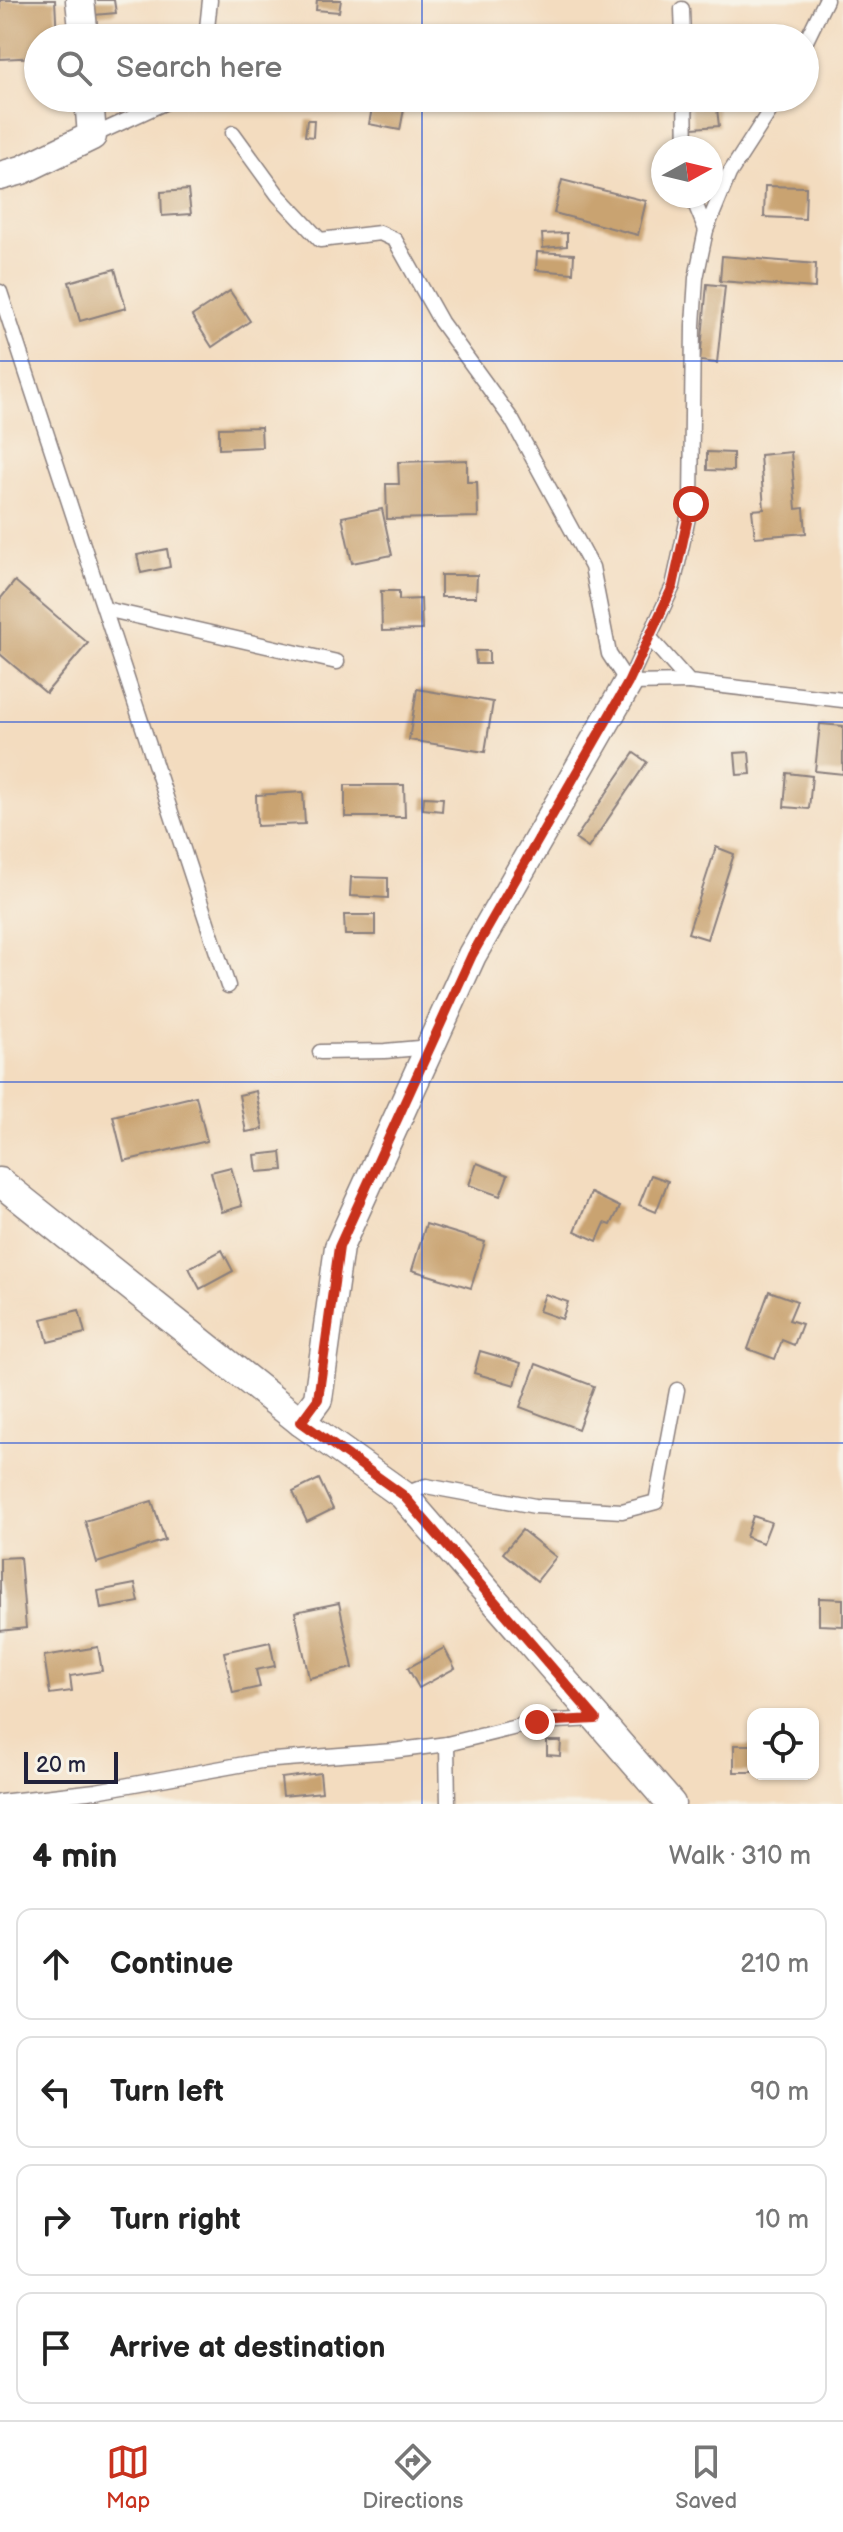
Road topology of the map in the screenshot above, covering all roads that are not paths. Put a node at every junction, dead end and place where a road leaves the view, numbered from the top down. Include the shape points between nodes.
1 (80, 0) edge
2 (210, 0) edge
3 (826, 0) edge
4 (682, 9) dead end
5 (83, 24) edge
6 (207, 24) edge
7 (683, 24) edge
8 (814, 24) edge
9 (90, 112) edge
10 (144, 112) edge
11 (685, 112) edge
12 (769, 112) edge
13 (233, 133) dead end
14 (92, 136) junction
15 (686, 136) edge
16 (0, 176) edge
17 (697, 208) edge
18 (706, 230) junction
19 (0, 292) edge
20 (105, 609) junction
21 (649, 637) junction
22 (337, 662) dead end
23 (689, 682) junction
24 (628, 683) junction
25 (843, 700) edge
26 (228, 986) dead end
27 (430, 1047) junction
28 (320, 1052) dead end
29 (0, 1182) edge
30 (677, 1390) dead end
31 (301, 1422) junction
32 (403, 1495) junction
33 (596, 1719) junction
34 (447, 1744) junction
35 (0, 1802) edge
36 (448, 1804) edge
37 (671, 1804) edge

1 - 5 street
2 - 6 lane
3 - 8 lane
4 - 7 lane
9 - 14 street
10 - 14 lane
11 - 15 lane
12 - 18 lane via 729,174
13 - 24 lane via 278,195 320,240 380,233 395,240 441,322 512,420 592,567 609,654
14 - 16 street
17 - 18 lane
18 - 21 lane via 693,325 691,504 673,586
19 - 20 lane
20 - 22 lane
20 - 26 lane
21 - 23 lane
21 - 24 lane
23 - 24 lane
23 - 25 lane
24 - 27 street via 472,955
27 - 28 lane
27 - 31 street via 339,1247 318,1399
29 - 31 street
30 - 32 lane via 656,1502 622,1511 535,1506 426,1486
31 - 32 street
32 - 33 street
33 - 34 lane via 537,1722
33 - 37 street
34 - 35 lane via 261,1761 96,1791
34 - 36 lane

